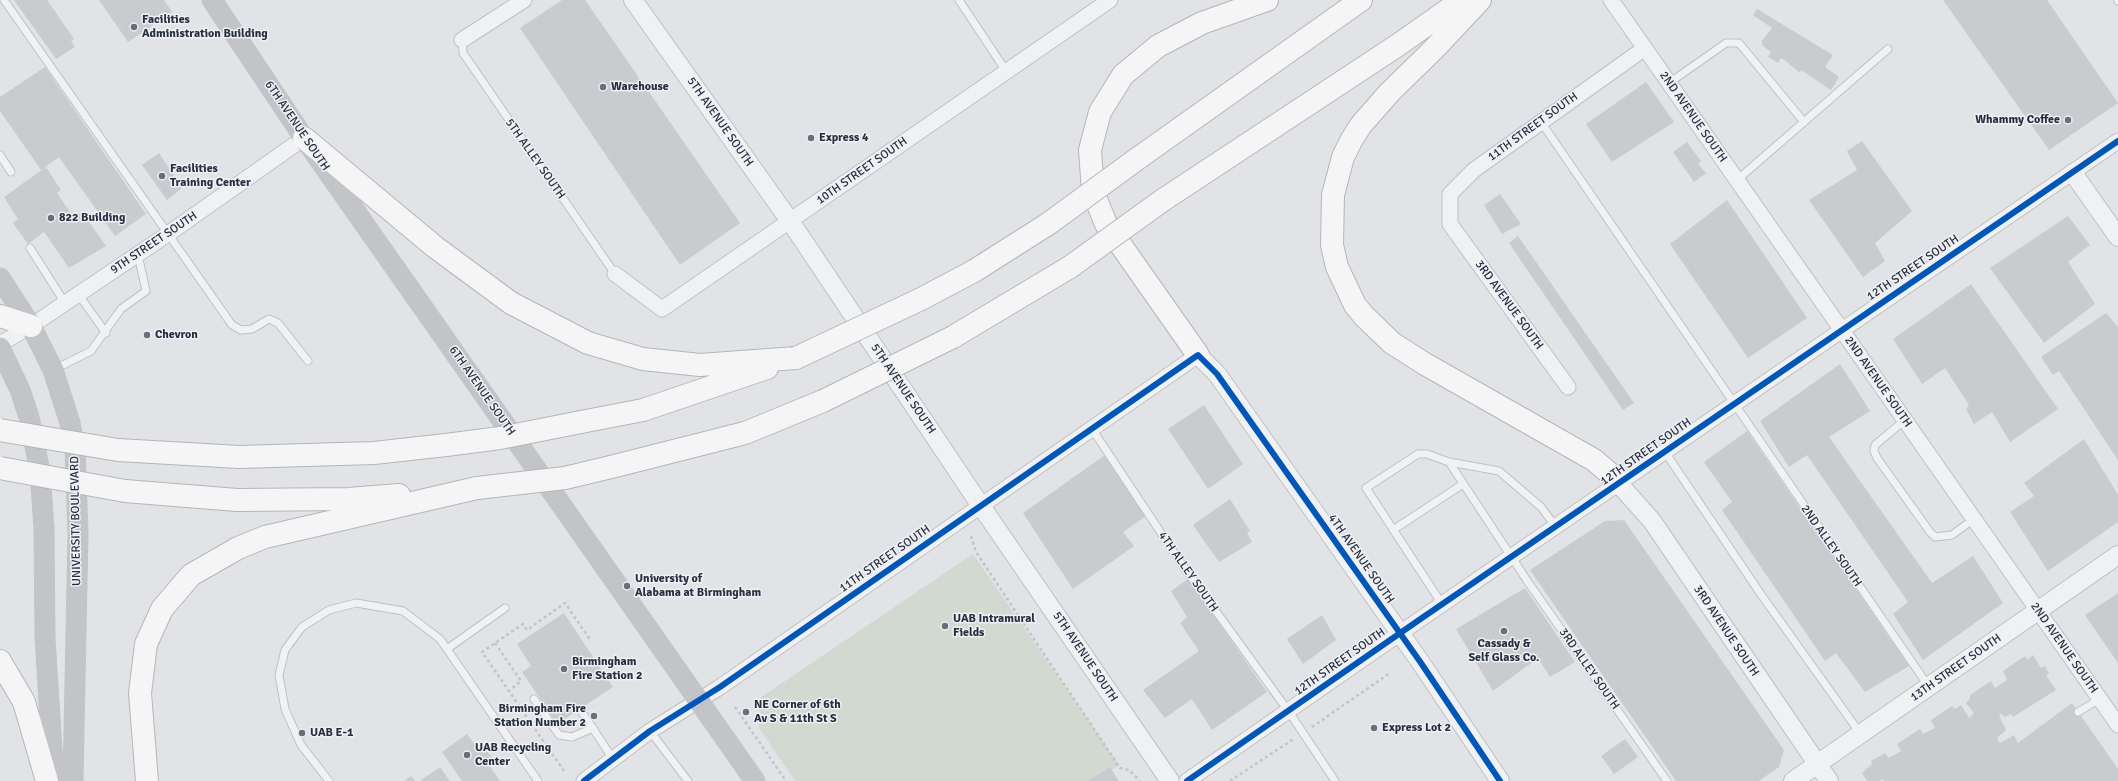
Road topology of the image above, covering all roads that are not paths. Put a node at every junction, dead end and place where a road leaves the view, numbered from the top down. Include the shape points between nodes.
1 (4, 0) edge
2 (212, 0) edge
3 (524, 0) edge
4 (633, 0) edge
5 (959, 0) edge
6 (1110, 0) edge
7 (1268, 0) edge
8 (1361, 0) edge
9 (1462, 0) edge
10 (1480, 0) edge
11 (1611, 0) edge
12 (462, 40) joint
13 (1645, 48) junction
14 (1888, 50) dead end
15 (1006, 71) junction
16 (1669, 83) junction
17 (1541, 122) junction
18 (1804, 122) junction
19 (304, 138) junction
20 (2118, 141) edge
21 (0, 155) edge
22 (11, 172) dead end
23 (2073, 173) junction
24 (1737, 180) junction
25 (790, 221) junction
26 (1450, 224) joint
27 (168, 234) junction
28 (2118, 238) edge
29 (30, 248) dead end
30 (138, 254) junction
31 (615, 274) joint
32 (0, 278) edge
33 (78, 294) junction
34 (65, 303) junction
35 (0, 316) edge
36 (32, 326) junction
37 (1842, 330) junction
38 (106, 333) junction
39 (0, 344) edge
40 (0, 348) edge
41 (1198, 355) junction
42 (796, 358) junction
43 (308, 361) dead end
44 (53, 370) junction
45 (1568, 387) dead end
46 (1734, 404) junction
47 (1905, 420) junction
48 (1092, 428) junction
49 (0, 430) edge
50 (1666, 452) junction
51 (1449, 462) junction
52 (0, 468) edge
53 (1462, 484) junction
54 (1619, 484) junction
55 (477, 488) junction
56 (981, 506) junction
57 (1974, 519) junction
58 (1556, 527) junction
59 (1393, 530) junction
60 (2118, 555) edge
61 (1513, 556) junction
62 (1442, 604) junction
63 (505, 608) dead end
64 (2038, 611) junction
65 (1400, 634) junction
66 (447, 649) junction
67 (0, 661) edge
68 (1929, 687) junction
69 (534, 699) dead end
70 (2100, 699) junction
71 (700, 700) junction
72 (580, 709) dead end
73 (1288, 712) junction
74 (2078, 712) dead end
75 (2118, 725) edge
76 (593, 728) junction
77 (650, 731) junction
78 (1860, 734) junction
79 (613, 759) junction
80 (1817, 764) junction
81 (47, 781) edge
82 (54, 781) edge
83 (73, 781) edge
84 (147, 781) edge
85 (329, 781) edge
86 (538, 781) edge
87 (584, 781) edge
88 (688, 781) edge
89 (755, 781) edge
90 (1170, 781) edge
91 (1188, 781) edge
92 (1335, 781) edge
93 (1500, 781) edge
94 (1667, 781) edge
95 (1793, 781) edge
96 (1829, 781) edge

1 - 27 lane
2 - 19 main road, 6TH AVENUE SOUTH
3 - 12 street
4 - 25 street, 5TH AVENUE SOUTH
5 - 15 lane
6 - 15 street, 10TH STREET SOUTH
7 - 41 highway via 1202,23 1158,46 1123,75 1100,112 1090,150 1093,192 1106,224
8 - 42 highway, bridge via 1048,224 974,271
9 - 55 highway, bridge via 1163,200 1070,267 953,337 823,401 745,434 565,478
10 - 54 highway via 1389,92 1352,139 1343,157 1333,195 1332,245 1337,267 1355,305 1392,342 1425,364 1594,460
11 - 13 street, 2ND AVENUE SOUTH
12 - 31 lane, 5TH ALLEY SOUTH via 463,53
13 - 16 street, 2ND AVENUE SOUTH
13 - 17 street, 11TH STREET SOUTH
14 - 18 lane
15 - 25 street, 10TH STREET SOUTH
16 - 18 lane via 1726,43 1739,43
16 - 24 street, 2ND AVENUE SOUTH
17 - 26 street, 11TH STREET SOUTH via 1474,170 1450,194
17 - 46 lane, 2ND ALLEY SOUTH
18 - 24 lane
19 - 27 street, 9TH STREET SOUTH
19 - 42 highway via 435,247 511,303 588,343 643,359 700,365
19 - 71 main road, 6TH AVENUE SOUTH
20 - 23 street, 12TH STREET SOUTH
21 - 22 lane
23 - 28 street
23 - 37 street, 12TH STREET SOUTH
24 - 37 street, 2ND AVENUE SOUTH
25 - 31 street, 10TH STREET SOUTH via 662,309
25 - 56 street, 5TH AVENUE SOUTH
26 - 45 street, 3RD AVENUE SOUTH
27 - 30 street, 9TH STREET SOUTH
27 - 43 lane via 232,325 241,330 252,329 269,319 278,323
29 - 34 lane
30 - 33 street, 9TH STREET SOUTH
30 - 38 lane via 146,291 121,309
32 - 36 main road, UNIVERSITY BOULEVARD
33 - 34 street, 9TH STREET SOUTH
33 - 38 lane
34 - 36 street, 9TH STREET SOUTH
35 - 36 highway
36 - 39 street, 9TH STREET SOUTH
36 - 44 main road, UNIVERSITY BOULEVARD
37 - 46 street, 12TH STREET SOUTH
37 - 47 street, 2ND AVENUE SOUTH
38 - 44 lane via 91,352
40 - 82 main road via 20,390 29,417 40,471 44,529 45,638
41 - 48 street, 11TH STREET SOUTH
41 - 65 street, 4TH AVENUE SOUTH via 1217,374
42 - 49 highway, bridge via 643,410 500,438 374,453 239,457 118,450
44 - 83 main road, UNIVERSITY BOULEVARD via 70,423 77,477
46 - 50 street, 12TH STREET SOUTH
46 - 68 lane, 2ND ALLEY SOUTH
47 - 57 street, 2ND AVENUE SOUTH
47 - 57 lane via 1875,445 1877,458 1935,537 1952,535
48 - 56 street, 11TH STREET SOUTH
48 - 73 lane, 4TH ALLEY SOUTH via 1181,563
50 - 54 street, 12TH STREET SOUTH
50 - 78 lane via 1760,593
51 - 53 lane, 3RD ALLEY SOUTH
51 - 58 lane via 1499,471 1541,507
51 - 59 lane via 1427,454 1418,454 1366,488
52 - 55 highway, bridge via 125,491 237,500 348,499
53 - 59 lane
53 - 61 lane, 3RD ALLEY SOUTH
54 - 58 street, 12TH STREET SOUTH
54 - 80 street, 3RD AVENUE SOUTH via 1652,521
55 - 84 highway via 265,538 238,548 192,575 162,609 146,644 140,693
56 - 71 street, 11TH STREET SOUTH
56 - 90 street, 5TH AVENUE SOUTH
57 - 64 street, 2ND AVENUE SOUTH
58 - 61 street, 12TH STREET SOUTH
59 - 62 lane
60 - 64 street, 13TH STREET SOUTH
61 - 62 street, 12TH STREET SOUTH
61 - 94 lane, 3RD ALLEY SOUTH via 1528,582
62 - 65 street, 12TH STREET SOUTH
63 - 66 lane
64 - 68 street, 13TH STREET SOUTH
64 - 70 street, 2ND AVENUE SOUTH
65 - 73 street, 12TH STREET SOUTH
65 - 93 street, 4TH AVENUE SOUTH
66 - 85 lane via 440,639 403,611 356,603 329,610 302,627 285,650 279,675 285,709 301,745
66 - 86 lane
67 - 81 highway via 24,702
68 - 78 street, 13TH STREET SOUTH
69 - 76 lane via 559,735 572,737
70 - 74 lane
70 - 75 street, 2ND AVENUE SOUTH
71 - 77 street, 11TH STREET SOUTH
71 - 89 main road, 6TH AVENUE SOUTH
72 - 76 lane
73 - 91 street, 12TH STREET SOUTH
73 - 92 lane, 4TH ALLEY SOUTH
76 - 79 lane
77 - 79 street, 11TH STREET SOUTH
77 - 88 lane
78 - 80 street, 13TH STREET SOUTH
79 - 87 street, 11TH STREET SOUTH
80 - 95 street, 13TH STREET SOUTH
80 - 96 street, 3RD AVENUE SOUTH

